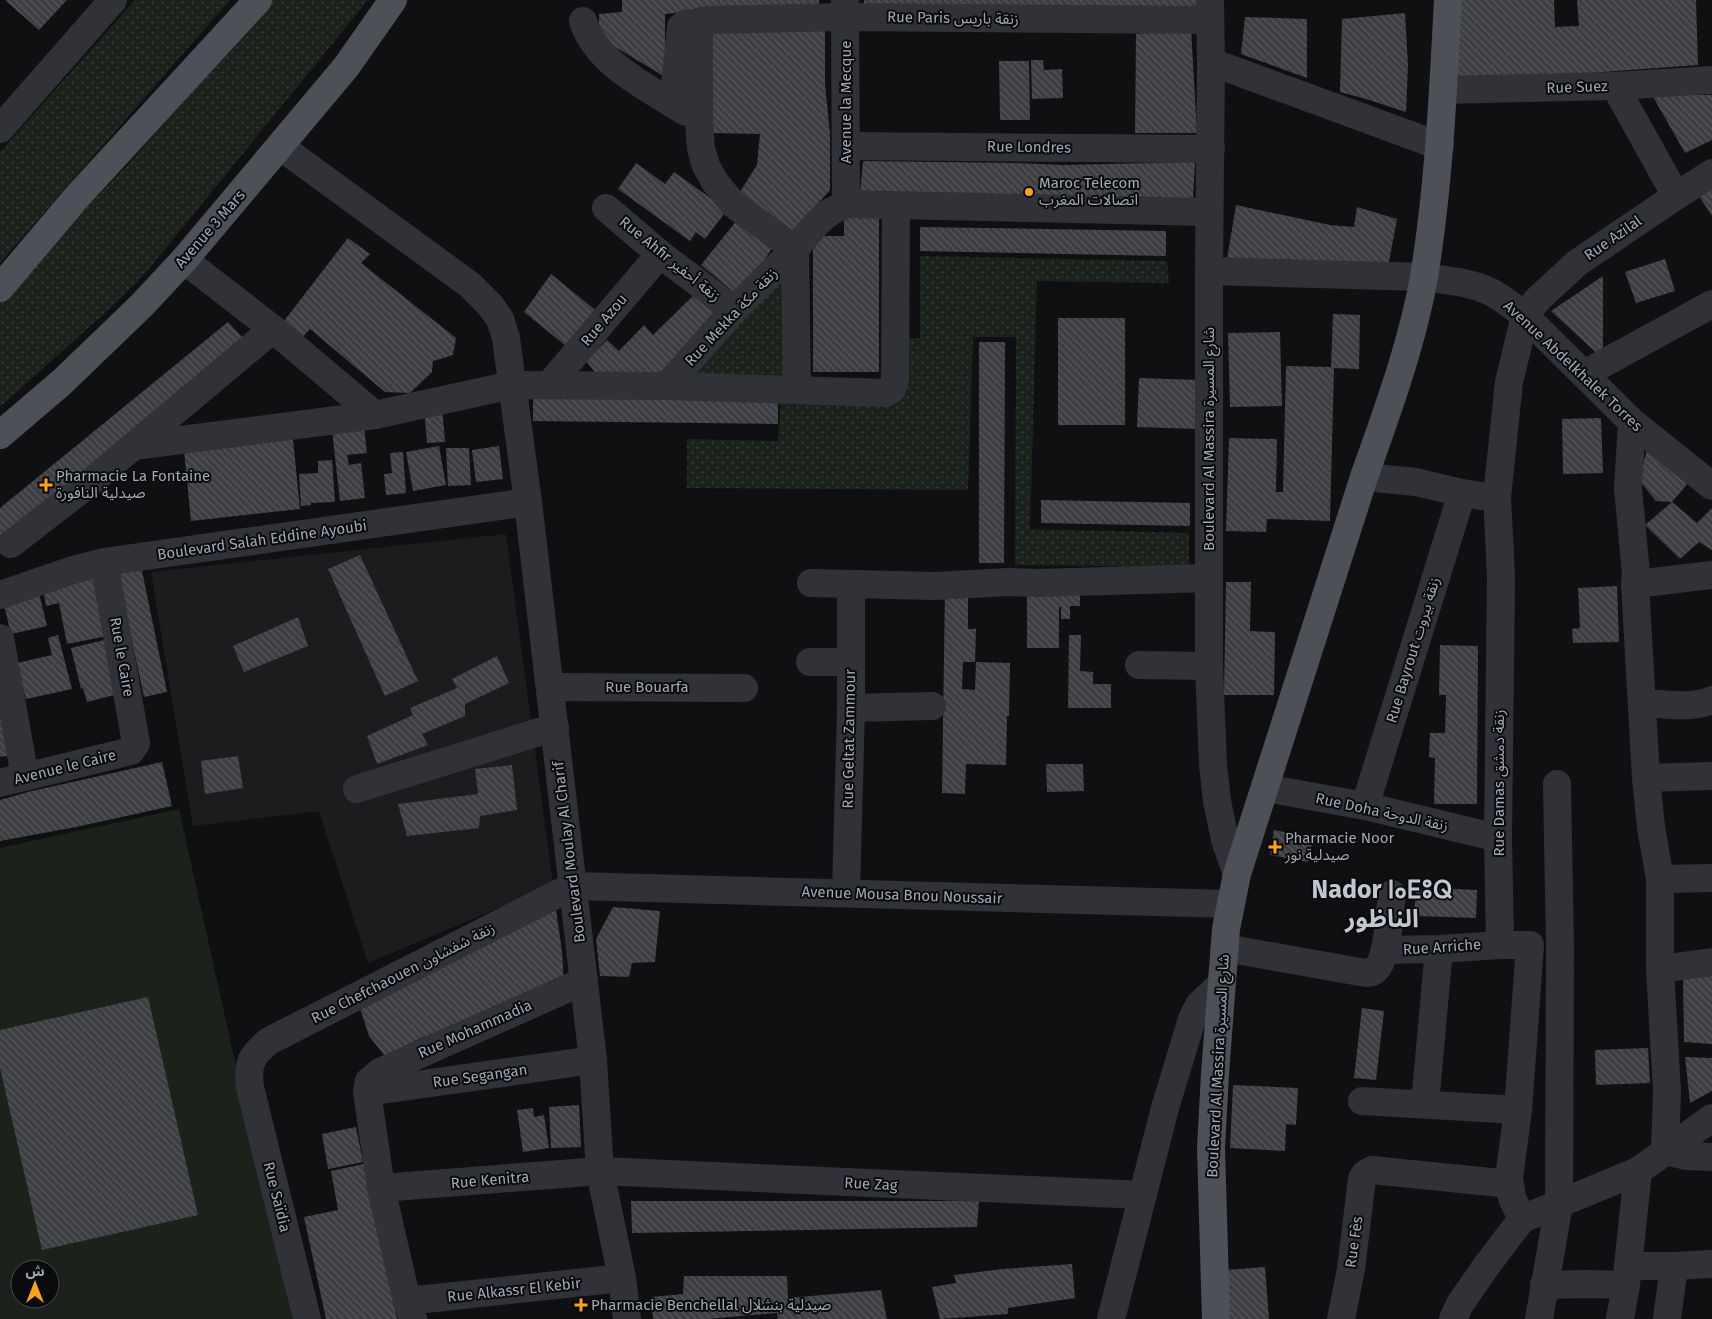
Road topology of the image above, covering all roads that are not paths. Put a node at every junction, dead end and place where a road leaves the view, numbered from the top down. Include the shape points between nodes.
1 (112, 0) edge
2 (258, 0) edge
3 (393, 0) edge
4 (1448, 0) edge
5 (845, 8) edge
6 (1210, 10) edge
7 (583, 21) dead end
8 (699, 24) junction
9 (1211, 62) junction
10 (1712, 80) edge
11 (1615, 86) junction
12 (1443, 90) junction
13 (673, 104) junction
14 (699, 121) junction
15 (0, 129) edge
16 (846, 146) junction
17 (1440, 146) junction
18 (281, 147) junction
19 (1211, 149) junction
20 (1712, 173) edge
21 (1676, 196) junction
22 (846, 204) junction
23 (896, 205) junction
24 (606, 208) dead end
25 (1209, 212) junction
26 (795, 249) junction
27 (660, 254) junction
28 (184, 260) junction
29 (1209, 271) junction
30 (1424, 278) junction
31 (0, 288) edge
32 (1712, 304) edge
33 (734, 310) junction
34 (1524, 316) junction
35 (274, 329) junction
36 (1584, 374) junction
37 (512, 384) junction
38 (549, 385) junction
39 (667, 386) junction
40 (797, 390) junction
41 (375, 414) junction
42 (1632, 422) junction
43 (0, 435) edge
44 (134, 446) junction
45 (1364, 477) junction
46 (1712, 486) edge
47 (1462, 493) junction
48 (1498, 497) junction
49 (528, 502) junction
50 (11, 544) dead end
51 (104, 562) junction
52 (1712, 575) edge
53 (1209, 578) junction
54 (811, 583) dead end
55 (851, 584) junction
56 (1635, 584) junction
57 (0, 595) edge
58 (0, 638) edge
59 (810, 662) dead end
60 (851, 662) junction
61 (1139, 665) dead end
62 (1209, 666) junction
63 (550, 687) junction
64 (744, 688) dead end
65 (1712, 700) edge
66 (1642, 703) junction
67 (932, 706) dead end
68 (851, 708) junction
69 (555, 727) junction
70 (131, 750) joint
71 (1712, 776) edge
72 (1646, 778) junction
73 (12, 780) edge
74 (1557, 784) dead end
75 (1265, 788) junction
76 (357, 789) dead end
77 (1364, 806) junction
78 (1498, 838) junction
79 (1237, 874) junction
80 (1712, 878) edge
81 (1660, 879) junction
82 (573, 886) junction
83 (846, 893) junction
84 (1392, 894) dead end
85 (1230, 904) junction
86 (1500, 945) junction
87 (1530, 945) junction
88 (1225, 948) junction
89 (1560, 948) junction
90 (1385, 950) junction
91 (1439, 950) junction
92 (1712, 962) edge
93 (1660, 969) junction
94 (584, 981) junction
95 (1222, 983) junction
96 (593, 1060) junction
97 (248, 1074) joint
98 (368, 1086) junction
99 (1362, 1101) dead end
100 (1425, 1104) junction
101 (1518, 1110) junction
102 (1712, 1118) edge
103 (1665, 1151) junction
104 (1712, 1157) edge
105 (600, 1171) junction
106 (1638, 1171) junction
107 (1510, 1184) junction
108 (380, 1188) junction
109 (1143, 1196) junction
110 (1559, 1204) junction
111 (1522, 1219) junction
112 (1712, 1264) edge
113 (1673, 1273) junction
114 (1627, 1275) junction
115 (622, 1278) junction
116 (1712, 1280) edge
117 (1544, 1285) junction
118 (410, 1310) edge
119 (307, 1319) edge
120 (627, 1319) edge
121 (1112, 1319) edge
122 (1216, 1319) edge
123 (1341, 1319) edge
124 (1453, 1319) edge
125 (1539, 1319) edge
126 (1620, 1319) edge
127 (1667, 1319) edge

1 - 15 street
2 - 31 main road via 76,198
3 - 18 main road, Avenue 3 Mars via 346,67
4 - 12 main road, Boulevard Al Massira شارع المسيرة
5 - 6 street, Rue Paris زنقة باريس
5 - 8 street, Rue Paris زنقة باريس via 710,20
5 - 16 street, Avenue la Mecque
6 - 9 street, Boulevard Al Massira شارع المسيرة
7 - 13 street via 594,45 614,65
8 - 13 street, Rue Paris زنقة باريس via 686,23 681,27
8 - 14 street
9 - 17 street
9 - 19 street, Boulevard Al Massira شارع المسيرة
10 - 11 street, Rue Suez
11 - 12 street, Rue Suez
11 - 21 street
12 - 17 main road, Boulevard Al Massira شارع المسيرة
13 - 14 street
14 - 26 street via 701,149 715,182 733,204
16 - 19 street, Rue Londres
16 - 22 street, Avenue la Mecque
17 - 30 main road, Boulevard Al Massira شارع المسيرة
18 - 28 main road, Avenue 3 Mars
18 - 37 street, Boulevard Moulay Al Charif via 470,285 490,305 500,319 506,338
19 - 25 street, Boulevard Al Massira شارع المسيرة
20 - 21 street, Rue Azilal
21 - 34 street, Rue Azilal via 1577,263
22 - 23 street
22 - 26 street, Rue Mekka زنقة مكة via 818,222
23 - 25 street
23 - 40 street via 895,379 892,389 885,393
24 - 27 street, Rue Ahfir زنقة أحفير
25 - 29 street, Boulevard Al Massira شارع المسيرة
26 - 33 street, Rue Mekka زنقة مكة
26 - 40 street, Rue Mekka زنقة مكة
27 - 33 street, Rue Ahfir زنقة أحفير
27 - 38 street, Rue Azou
28 - 35 street
28 - 43 main road, Avenue 3 Mars via 62,382
29 - 30 street, Avenue Abdelkhalek Torres
29 - 53 street, Boulevard Al Massira شارع المسيرة
30 - 34 street, Avenue Abdelkhalek Torres via 1457,282 1489,291
30 - 45 main road, Boulevard Al Massira شارع المسيرة via 1407,346
32 - 36 street
33 - 39 street, Rue Mekka زنقة مكة
34 - 36 street, Avenue Abdelkhalek Torres
34 - 48 street, Rue Damas زنقة دمشق via 1509,382
35 - 41 street
35 - 44 street
36 - 42 street, Avenue Abdelkhalek Torres
37 - 38 street
37 - 41 street
37 - 49 street, Boulevard Moulay Al Charif
38 - 39 street
39 - 40 street
41 - 44 street
42 - 46 street, Avenue Abdelkhalek Torres
42 - 56 street via 1628,488
44 - 50 street
45 - 47 street via 1416,482
45 - 75 main road, Boulevard Al Massira شارع المسيرة
47 - 48 street
47 - 77 street, Rue Bayrout زنقة بيروت
48 - 78 street, Rue Damas زنقة دمشق via 1501,576
49 - 51 street, Boulevard Salah Eddine Ayoubi
49 - 63 street, Boulevard Moulay Al Charif
51 - 57 street, Boulevard Salah Eddine Ayoubi
51 - 70 street, Rue le Caire via 137,739
52 - 56 street
53 - 55 street via 935,586
53 - 62 street, Boulevard Al Massira شارع المسيرة
54 - 55 street
55 - 60 street, Rue Geltat Zammour
56 - 66 street
58 - 73 street
59 - 60 street
60 - 68 street, Rue Geltat Zammour
61 - 62 street
62 - 79 street, Boulevard Al Massira شارع المسيرة via 1217,801 1225,840
63 - 64 street, Rue Bouarfa
63 - 69 street, Boulevard Moulay Al Charif
65 - 66 street via 1685,705
66 - 72 street
67 - 68 street
68 - 83 street, Rue Geltat Zammour
69 - 76 street
69 - 82 street, Boulevard Moulay Al Charif
70 - 73 street, Avenue le Caire
71 - 72 street
72 - 81 street
74 - 89 street
75 - 77 street, Rue Doha زنقة الدوحة
75 - 79 main road, Boulevard Al Massira شارع المسيرة
77 - 78 street, Rue Doha زنقة الدوحة
78 - 86 street, Rue Damas زنقة دمشق
79 - 85 main road, Boulevard Al Massira شارع المسيرة
80 - 81 street
81 - 93 street
82 - 83 street, Avenue Mousa Bnou Noussair
82 - 94 street, Boulevard Moulay Al Charif
82 - 97 street, Rue Chefchaouen زنقة شفشاون via 269,1041 250,1062
83 - 85 street, Avenue Mousa Bnou Noussair
84 - 90 street
85 - 88 main road, Boulevard Al Massira شارع المسيرة
86 - 87 street
86 - 91 street, Rue Arriche
87 - 89 street
87 - 101 street
88 - 90 street via 1360,972 1376,969
88 - 95 main road, Boulevard Al Massira شارع المسيرة
89 - 110 street
90 - 91 street, Rue Arriche
91 - 100 street
92 - 93 street
93 - 103 street via 1667,1092
94 - 96 street, Boulevard Moulay Al Charif
94 - 98 street, Rue Mohammadia via 380,1072
95 - 109 street via 1199,1005 1192,1019
95 - 122 main road, Boulevard Al Massira شارع المسيرة via 1211,1148
96 - 98 street, Rue Segangan
96 - 105 street, Boulevard Moulay Al Charif
97 - 119 street, Rue Saïdia
98 - 108 street
99 - 100 street
100 - 101 street
101 - 107 street
102 - 103 street
103 - 104 street
103 - 106 street
105 - 108 street, Rue Kenitra
105 - 109 street, Rue Zag
105 - 115 street, Boulevard Moulay Al Charif
106 - 110 street
106 - 114 street
107 - 111 street via 1516,1210
107 - 123 street, Rue Fès via 1368,1171 1362,1179
108 - 118 street
109 - 121 street
110 - 111 street
110 - 117 street
111 - 124 street via 1460,1304
112 - 113 street
113 - 114 street
113 - 116 street
113 - 127 street
114 - 117 street via 1586,1284
114 - 126 street
115 - 118 street, Rue Alkassr El Kebir
115 - 120 street, Boulevard Moulay Al Charif
117 - 125 street

